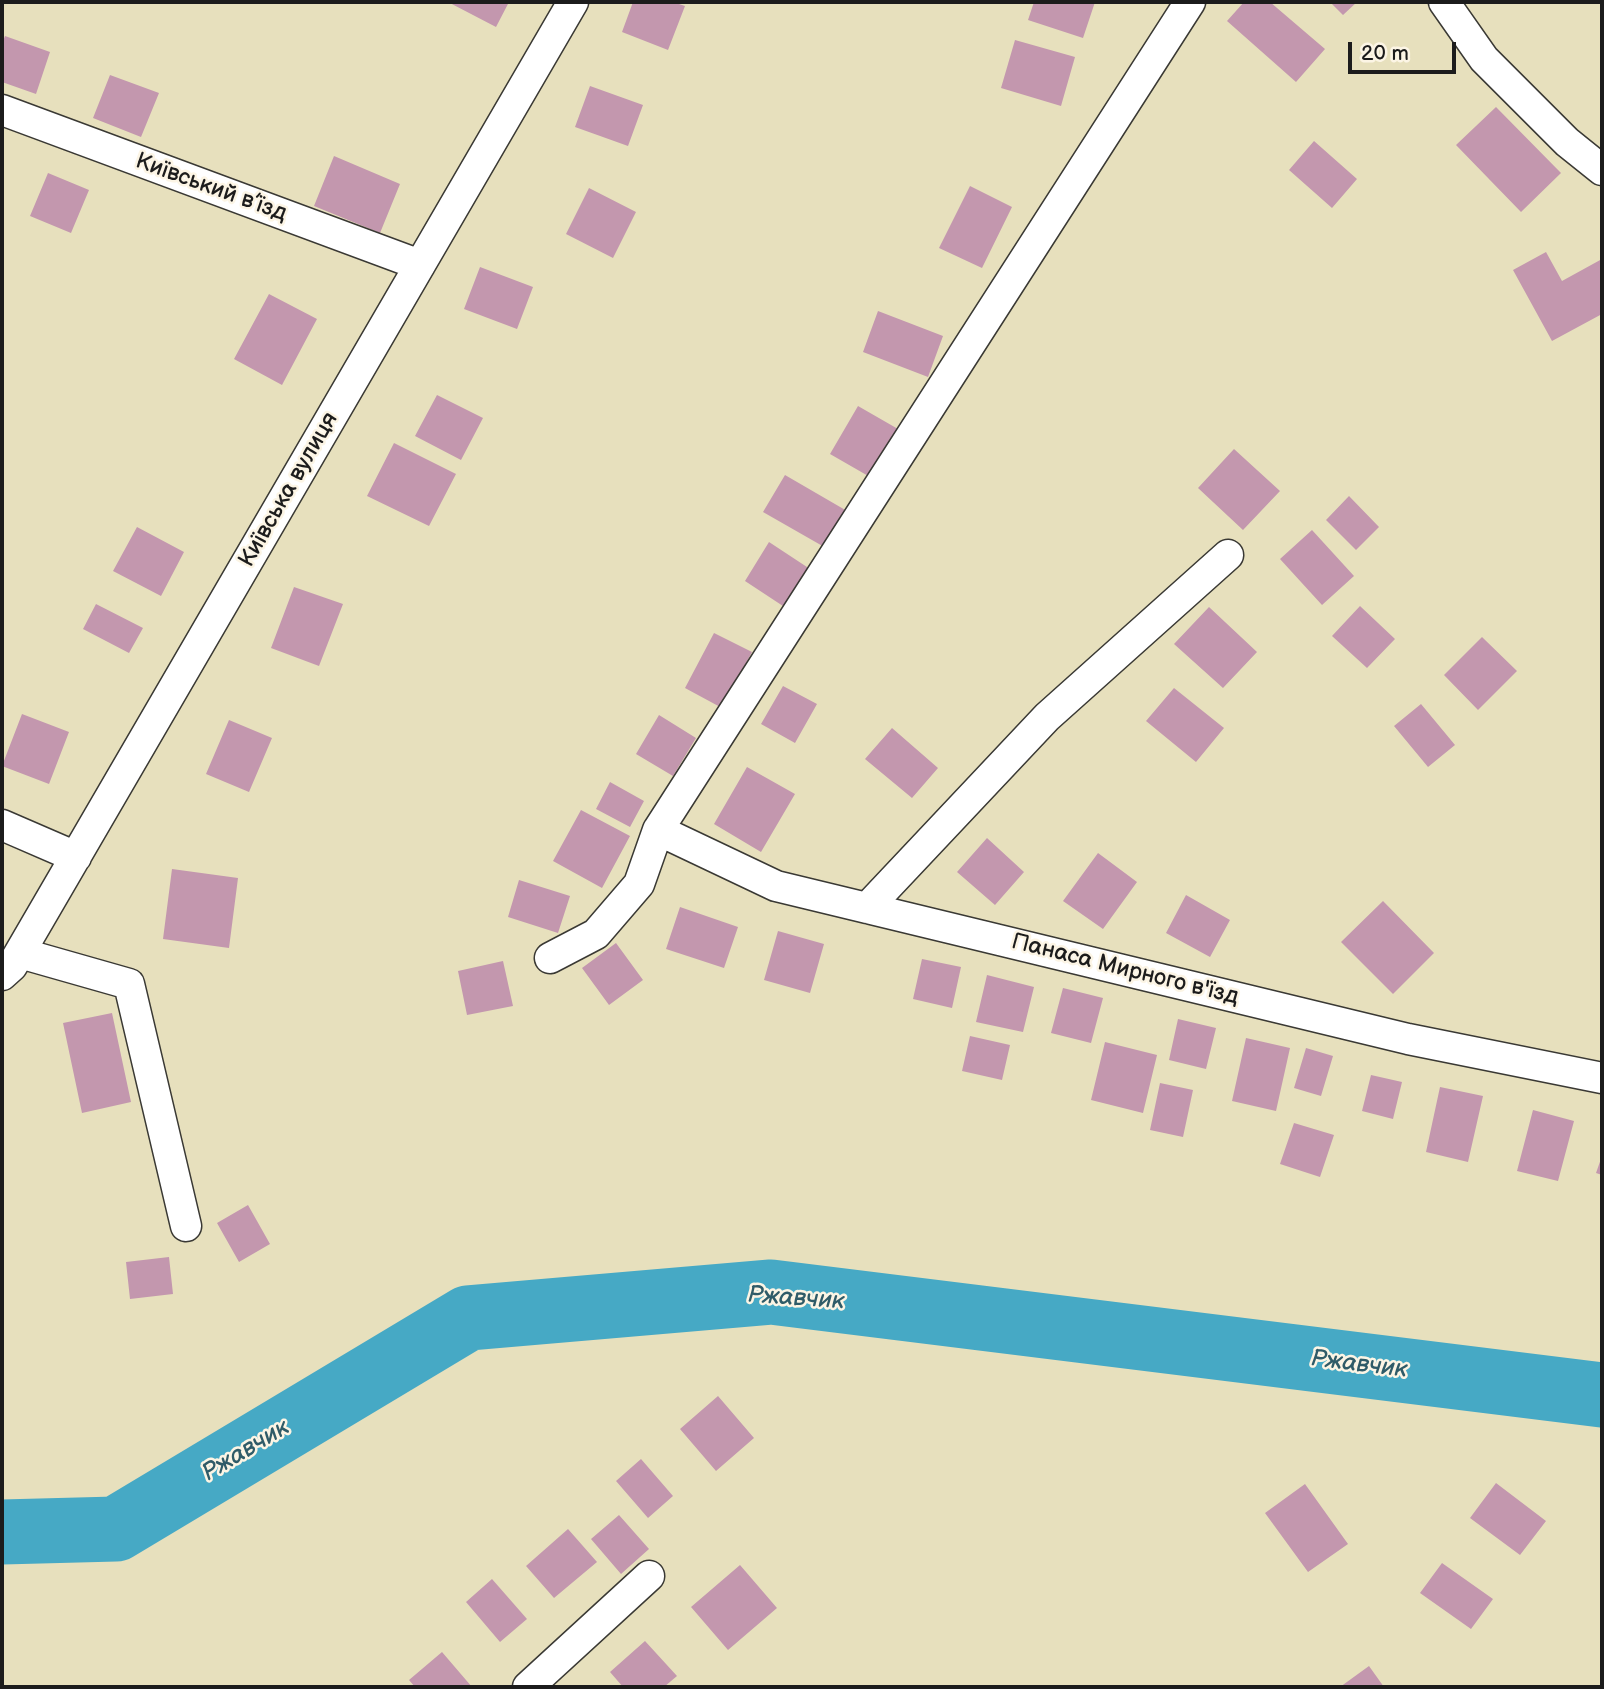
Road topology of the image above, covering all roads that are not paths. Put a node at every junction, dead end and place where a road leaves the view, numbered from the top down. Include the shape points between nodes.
1 (573, 2) edge
2 (1190, 2) edge
3 (1444, 2) edge
4 (2, 110) edge
5 (1602, 170) edge
6 (420, 265) junction
7 (1228, 555) dead end
8 (2, 825) edge
9 (658, 830) junction
10 (76, 856) junction
11 (867, 908) junction
12 (550, 958) dead end
13 (11, 964) edge
14 (1602, 1078) edge
15 (186, 1226) dead end
16 (649, 1576) dead end
17 (528, 1687) edge

1 - 6 street, Київська вулиця
2 - 9 street
3 - 5 street via 1485,59 1567,142
4 - 6 street, Київський в’їзд
6 - 10 street, Київська вулиця
7 - 11 street via 1048,717
8 - 10 street
9 - 11 street, Панаса Мирного в'їзд via 776,886
9 - 12 street via 639,884 596,934
10 - 13 street, Київська вулиця
11 - 14 street, Панаса Мирного в'їзд via 1408,1039
13 - 15 street via 129,984
16 - 17 street

